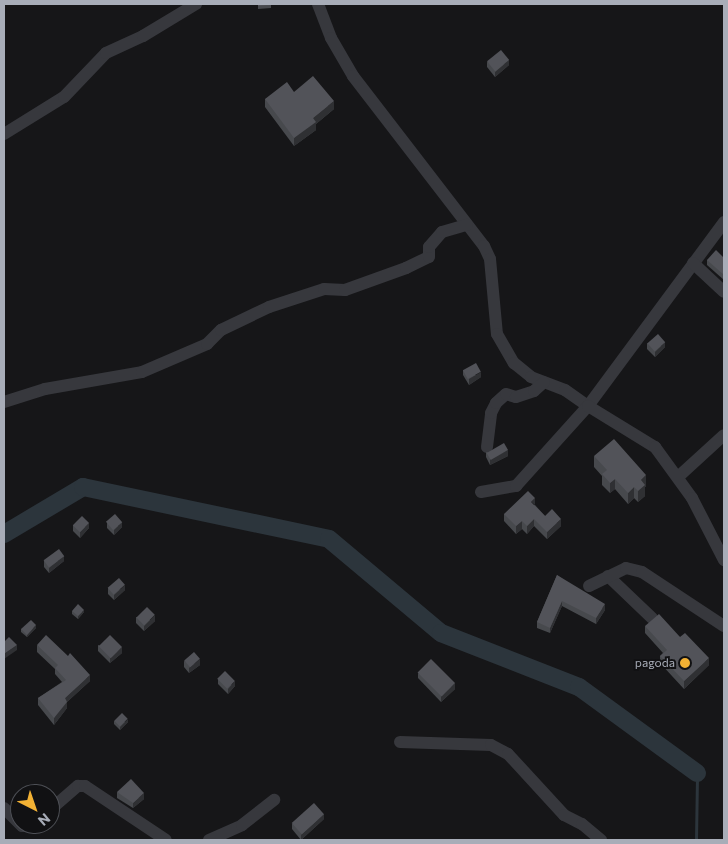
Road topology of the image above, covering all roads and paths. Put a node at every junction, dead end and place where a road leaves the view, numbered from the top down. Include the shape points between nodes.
1 (196, 4) edge
2 (318, 4) edge
3 (4, 134) edge
4 (724, 222) edge
5 (467, 225) junction
6 (693, 263) junction
7 (724, 292) edge
8 (544, 382) junction
9 (4, 402) edge
10 (588, 406) junction
11 (724, 435) edge
12 (487, 447) dead end
13 (678, 477) junction
14 (482, 492) dead end
15 (724, 560) edge
16 (608, 576) junction
17 (589, 586) dead end
18 (652, 618) edge
19 (724, 626) edge
20 (400, 742) dead end
21 (274, 800) dead end
22 (60, 801) edge
23 (166, 840) edge
24 (210, 840) edge
25 (601, 840) edge

1 - 3 street via 143,36 106,53 64,97
2 - 5 street via 331,38 353,76
4 - 6 street
5 - 8 street via 490,259 497,334 514,363 531,377
5 - 9 street via 442,232 429,246 429,257 406,268 345,290 324,289 269,307 221,330 207,344 142,372 45,389
6 - 7 street
6 - 10 street
8 - 10 street via 564,390
8 - 12 street via 534,391 516,397 506,394 496,403 491,413
10 - 13 street via 655,447
10 - 14 street via 516,486
11 - 13 street
13 - 15 street
16 - 17 street
16 - 18 street
16 - 19 street via 626,568 642,572
20 - 25 street via 491,745 508,754 558,810
21 - 24 street via 242,826
22 - 23 street via 78,786 85,786

